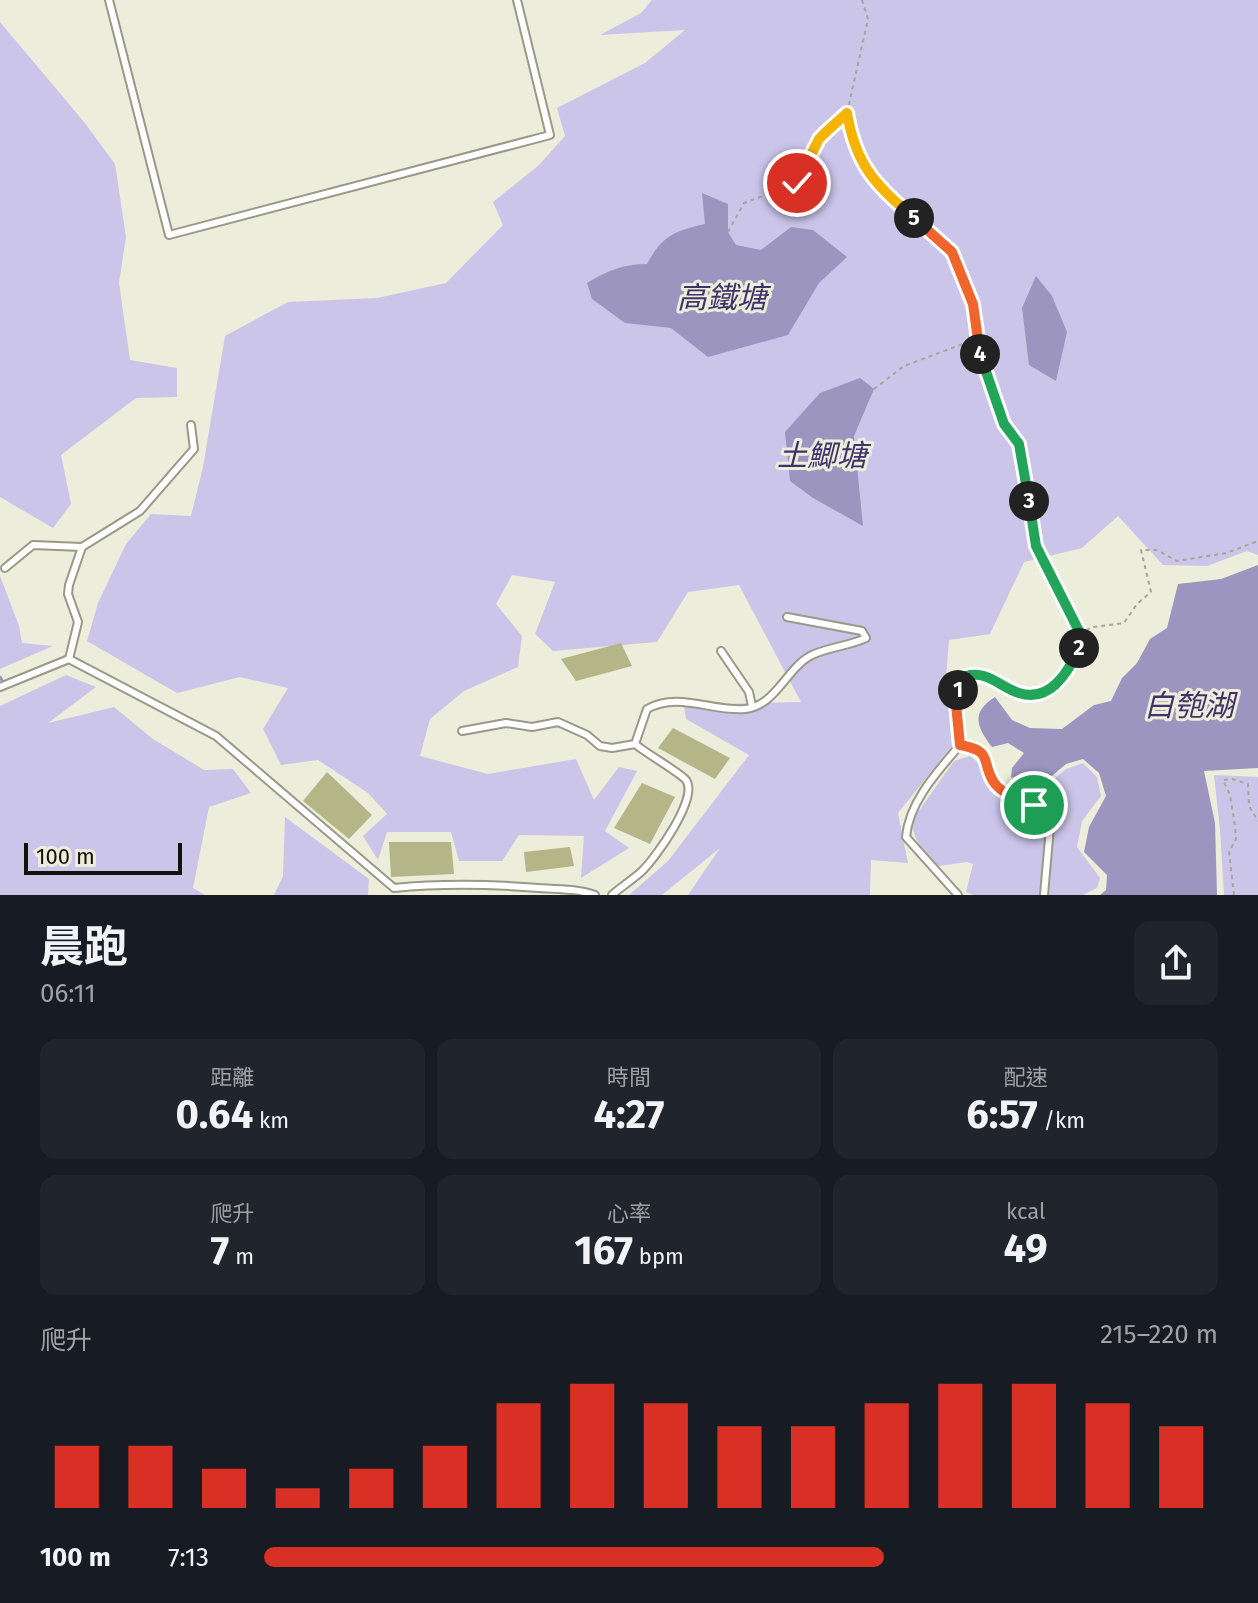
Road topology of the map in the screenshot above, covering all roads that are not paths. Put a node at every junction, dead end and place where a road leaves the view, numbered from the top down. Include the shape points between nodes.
1 (109, 0) edge
2 (517, 0) edge
3 (191, 425) dead end
4 (82, 547) junction
5 (5, 568) dead end
6 (787, 617) dead end
7 (721, 651) dead end
8 (69, 659) junction
9 (0, 687) edge
10 (752, 706) junction
11 (462, 731) dead end
12 (635, 744) junction
13 (394, 888) junction
14 (402, 895) edge
15 (595, 895) edge
16 (612, 895) edge
17 (958, 895) edge
18 (1044, 895) edge

1 - 2 lane via 169,235 550,135
3 - 4 lane via 194,449 140,511
4 - 5 lane via 33,545
4 - 8 lane via 69,585 78,622
6 - 10 lane via 862,631 866,638 811,655 773,694
7 - 10 lane via 749,692
8 - 9 lane
8 - 13 lane via 216,736
10 - 12 lane via 656,704 647,709
11 - 12 lane via 558,722 600,746
12 - 16 lane via 686,781 690,791 657,853
13 - 14 lane
13 - 15 lane via 486,884
17 - 18 lane via 906,837 907,820 917,801 960,745 983,755 1001,789 1046,809 1050,827

